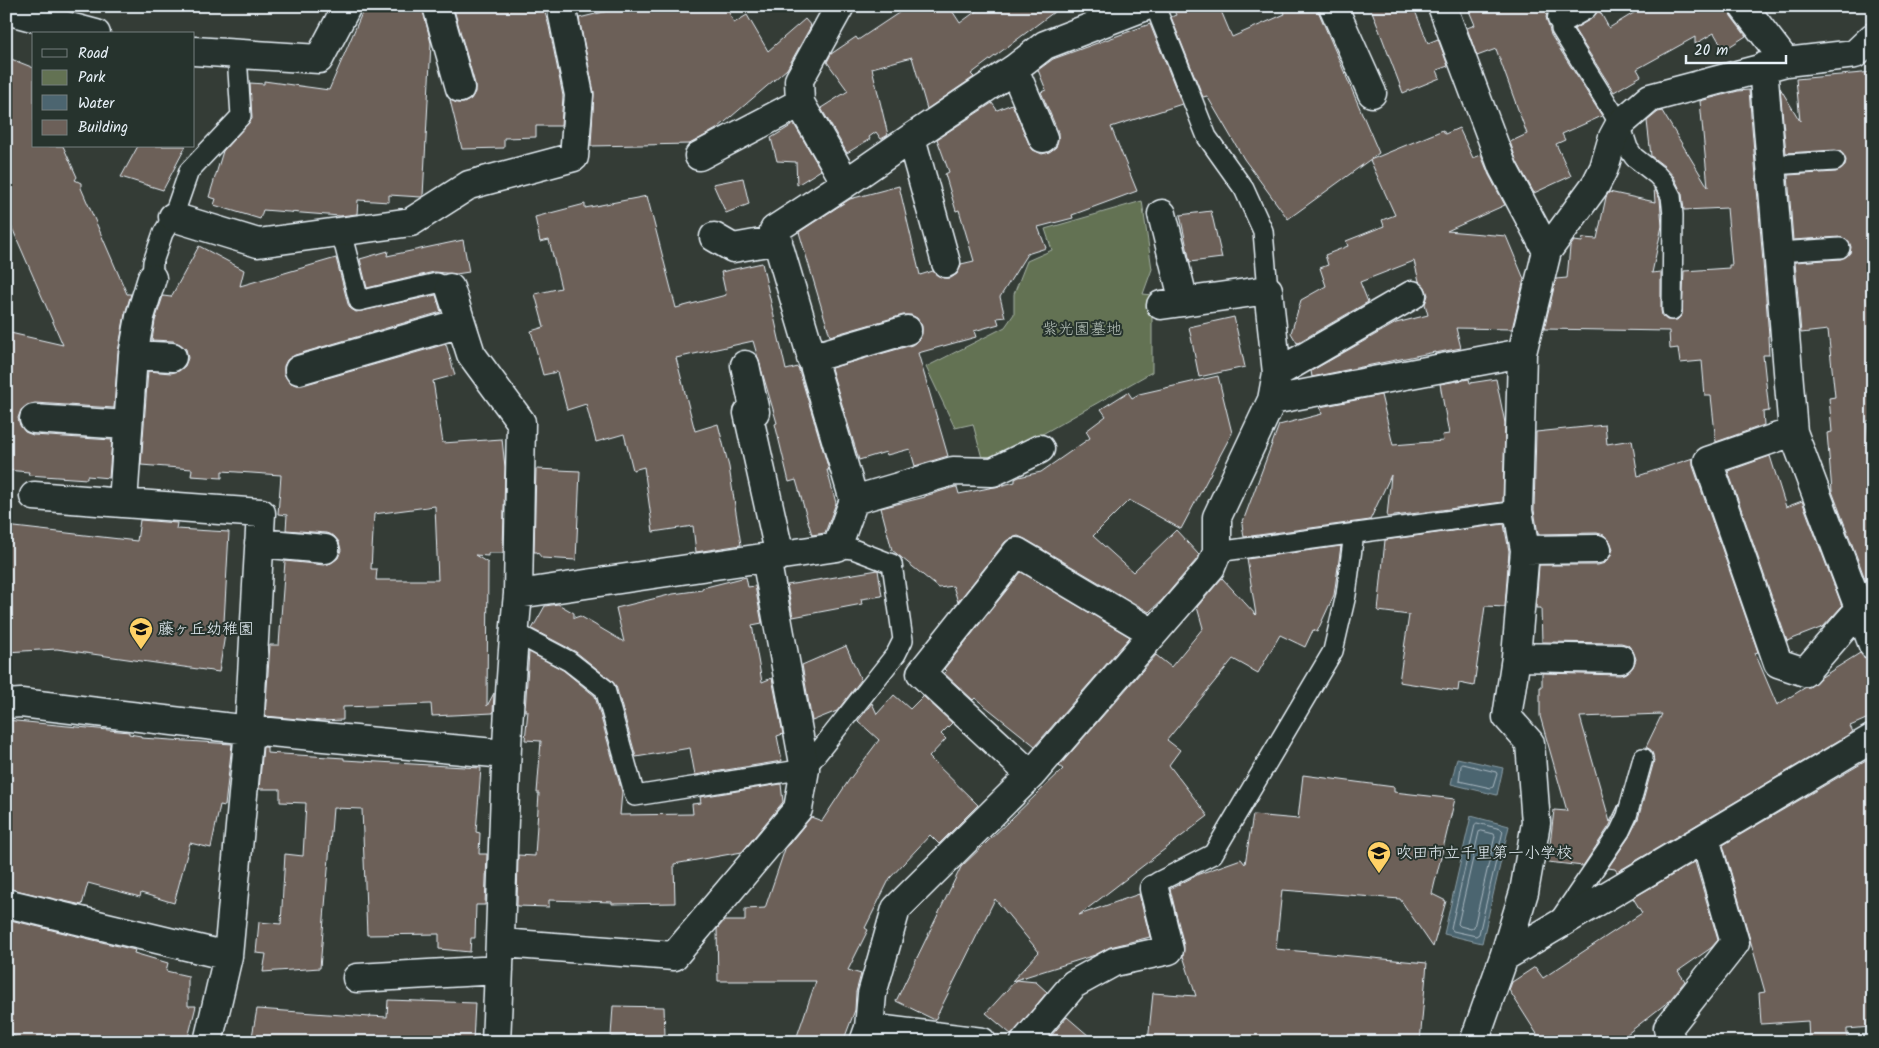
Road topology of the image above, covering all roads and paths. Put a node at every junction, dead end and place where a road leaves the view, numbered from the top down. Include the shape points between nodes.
1 (347, 6) edge
2 (437, 6) edge
3 (560, 6) edge
4 (840, 6) edge
5 (1146, 6) edge
6 (1150, 6) edge
7 (1333, 6) edge
8 (1442, 6) edge
9 (1743, 6) edge
10 (20, 11) edge
11 (1572, 12) edge
12 (89, 32) edge
13 (1873, 38) edge
14 (195, 51) edge
15 (1774, 65) junction
16 (1014, 69) junction
17 (238, 71) dead end
18 (460, 88) dead end
19 (1372, 94) dead end
20 (800, 103) junction
21 (1620, 124) junction
22 (910, 138) junction
23 (1043, 138) dead end
24 (699, 156) dead end
25 (1835, 161) dead end
26 (1771, 165) junction
27 (846, 184) junction
28 (1162, 214) dead end
29 (173, 217) junction
30 (341, 232) junction
31 (714, 237) dead end
32 (778, 240) junction
33 (1840, 248) dead end
34 (1547, 251) junction
35 (1778, 252) junction
36 (946, 263) dead end
37 (152, 278) joint
38 (450, 288) joint
39 (1268, 290) junction
40 (1412, 295) dead end
41 (1672, 310) dead end
42 (462, 322) junction
43 (907, 330) dead end
44 (1522, 353) junction
45 (133, 354) junction
46 (172, 357) dead end
47 (811, 358) junction
48 (745, 365) dead end
49 (299, 370) dead end
50 (1277, 373) junction
51 (1272, 400) junction
52 (34, 419) dead end
53 (128, 425) junction
54 (1793, 432) junction
55 (1040, 449) dead end
56 (34, 496) dead end
57 (854, 500) junction
58 (124, 503) junction
59 (1518, 511) junction
60 (1354, 533) junction
61 (260, 543) junction
62 (837, 547) junction
63 (325, 549) dead end
64 (1597, 549) dead end
65 (1525, 550) junction
66 (1217, 552) junction
67 (773, 557) junction
68 (518, 594) junction
69 (1859, 610) junction
70 (514, 632) junction
71 (1153, 633) junction
72 (1873, 645) edge
73 (896, 654) junction
74 (1516, 656) junction
75 (1620, 659) dead end
76 (921, 673) junction
77 (6, 704) edge
78 (250, 730) junction
79 (1873, 738) edge
80 (505, 754) junction
81 (1643, 758) dead end
82 (806, 769) junction
83 (1032, 775) junction
84 (1705, 838) junction
85 (1154, 890) joint
86 (6, 903) edge
87 (1553, 929) junction
88 (501, 942) junction
89 (228, 956) junction
90 (1504, 957) junction
91 (499, 970) junction
92 (357, 978) dead end
93 (866, 1035) edge
94 (208, 1042) edge
95 (496, 1042) edge
96 (982, 1042) edge
97 (1025, 1042) edge
98 (1474, 1042) edge
99 (1671, 1042) edge

1 - 14 street via 319,59
2 - 18 street
3 - 30 street via 579,95 574,157 469,186 411,222
4 - 20 street via 799,80
5 - 16 street via 1046,45
6 - 39 lane via 1157,11 1207,137 1244,189 1263,231
7 - 19 street
8 - 34 street via 1503,168
9 - 15 street
10 - 12 street
11 - 21 lane via 1560,29
13 - 15 street via 1855,54
15 - 21 street via 1650,98
15 - 26 street
16 - 22 street
16 - 23 street
17 - 29 lane via 241,116 189,171
20 - 24 street
20 - 27 street
21 - 34 street via 1596,184
21 - 41 lane via 1634,157 1657,174 1671,196
22 - 27 street
22 - 36 street
25 - 26 lane
26 - 35 street
27 - 32 street via 774,230
28 - 39 street via 1173,303
29 - 30 street via 258,243
29 - 37 lane via 152,262
30 - 38 lane via 359,301 437,283
31 - 32 street via 733,248
32 - 47 street
33 - 35 lane
34 - 44 street
35 - 54 street
37 - 45 street
38 - 42 street
39 - 50 street
40 - 50 street
42 - 49 street
42 - 68 street via 471,354 521,422
43 - 47 street
44 - 51 street
44 - 59 street
45 - 46 street
45 - 53 street
47 - 57 street
48 - 67 street via 755,412 748,413
50 - 51 street
51 - 66 street via 1217,517
52 - 53 street
53 - 58 street
54 - 69 street
54 - 69 street via 1708,461 1778,663 1805,672
55 - 57 street via 994,472 953,471
56 - 58 street
57 - 62 street
58 - 61 street via 262,513
59 - 60 lane
59 - 65 street
60 - 66 lane
60 - 85 lane via 1346,595 1333,651 1213,854 1158,882
61 - 63 street
61 - 78 street
62 - 67 street
62 - 73 lane via 854,549 892,564 903,640
64 - 65 street
65 - 74 street
66 - 71 street via 1211,567
67 - 68 street
67 - 82 street
68 - 70 street
69 - 72 street
70 - 80 street
70 - 82 lane via 569,661 605,689 636,796
71 - 76 street via 1017,552
71 - 83 street
73 - 76 lane
73 - 82 lane
74 - 75 street
74 - 90 street via 1507,717 1530,743 1536,823 1524,892
76 - 83 street
77 - 78 street via 21,703
78 - 80 street
78 - 89 street
79 - 84 street
80 - 88 street
81 - 87 lane via 1620,830
82 - 88 street via 798,809 674,956
83 - 93 street via 896,909 872,994
84 - 87 street
84 - 99 street via 1735,943 1668,1028
85 - 97 street via 1169,950 1114,962 1074,984
86 - 89 street
87 - 90 street
88 - 91 street
89 - 94 street
90 - 98 street
91 - 92 street
91 - 95 street
93 - 96 street

